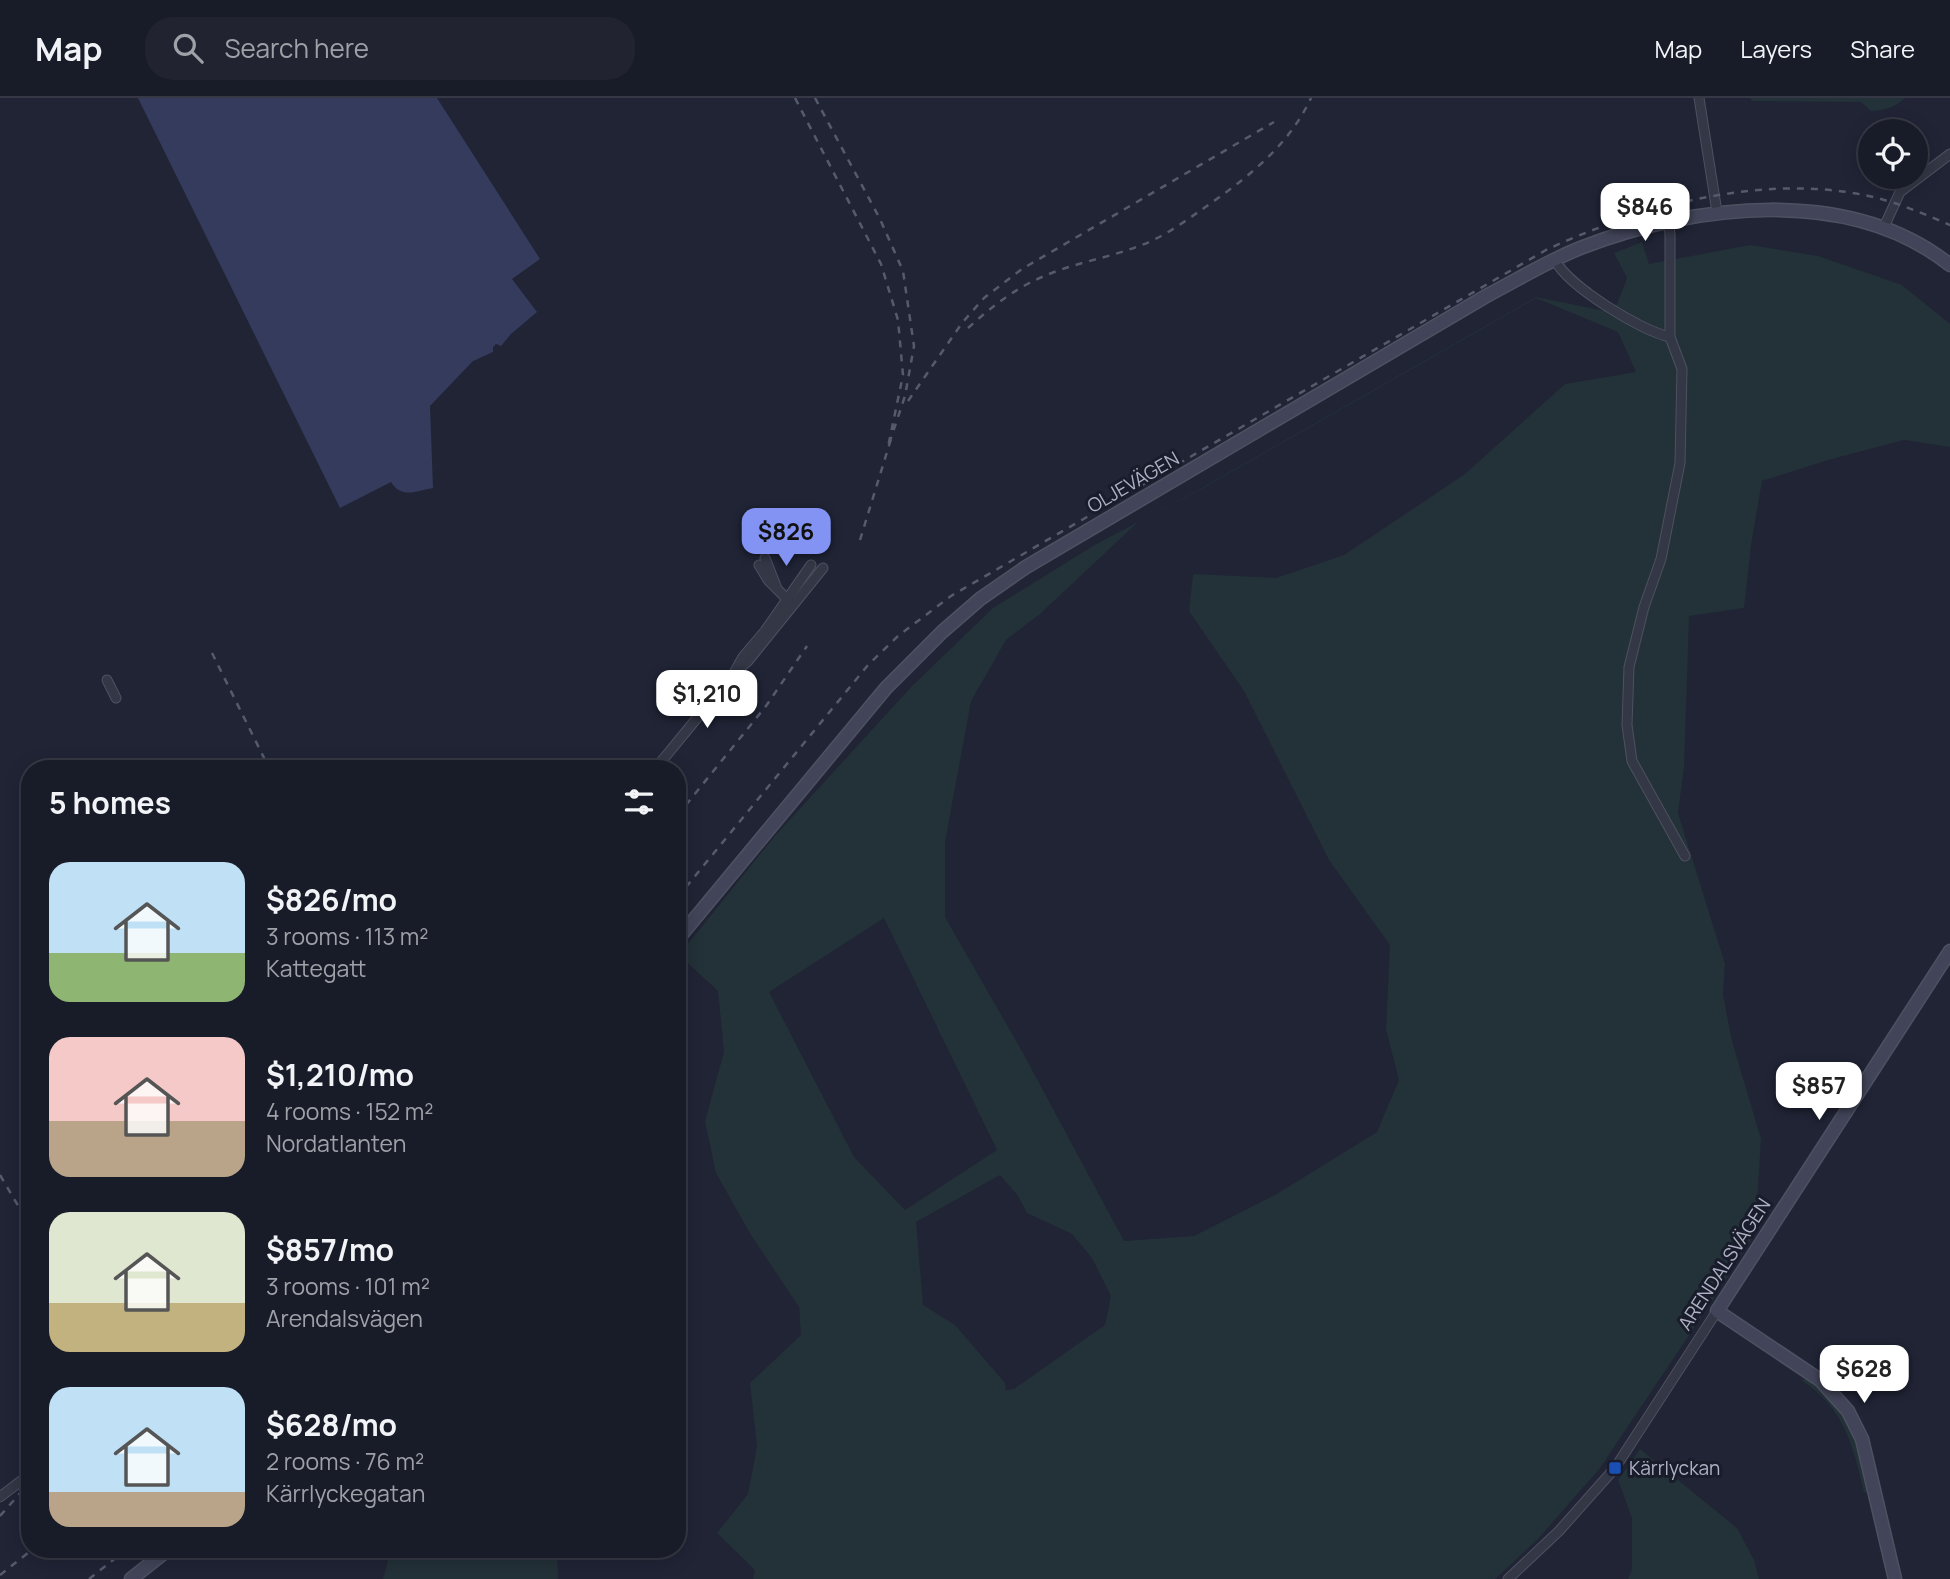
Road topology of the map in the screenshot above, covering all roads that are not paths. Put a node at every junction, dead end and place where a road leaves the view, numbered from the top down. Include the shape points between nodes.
1 (1699, 98) edge
2 (1950, 154) edge
3 (1717, 212) junction
4 (1668, 220) junction
5 (1884, 227) junction
6 (1555, 260) junction
7 (1950, 265) edge
8 (1670, 337) junction
9 (762, 562) dead end
10 (811, 565) dead end
11 (823, 568) dead end
12 (791, 602) junction
13 (107, 680) dead end
14 (116, 698) dead end
15 (663, 760) edge
16 (1685, 856) dead end
17 (686, 929) edge
18 (1950, 951) edge
19 (1717, 1311) junction
20 (21, 1481) edge
21 (0, 1497) edge
22 (158, 1558) edge
23 (131, 1579) edge
24 (1507, 1579) edge
25 (1895, 1579) edge

1 - 3 street
2 - 5 street via 1900,192
3 - 4 street, OLJEVÄGEN
3 - 5 street, OLJEVÄGEN via 1799,211
4 - 6 street, OLJEVÄGEN
4 - 8 street
5 - 7 street, OLJEVÄGEN
6 - 8 street via 1561,272 1615,311
6 - 17 street, OLJEVÄGEN via 1026,567 980,599 886,688
8 - 16 street via 1682,369 1679,463 1661,559 1629,667 1627,725 1632,761
9 - 12 street via 776,588
10 - 12 street
11 - 12 street
12 - 15 street
13 - 14 street
18 - 19 street, ARENDALSVÄGEN
19 - 24 street, ARENDALSVÄGEN via 1615,1468 1566,1524
19 - 25 street via 1820,1380 1855,1421 1867,1452
20 - 21 street
22 - 23 street

